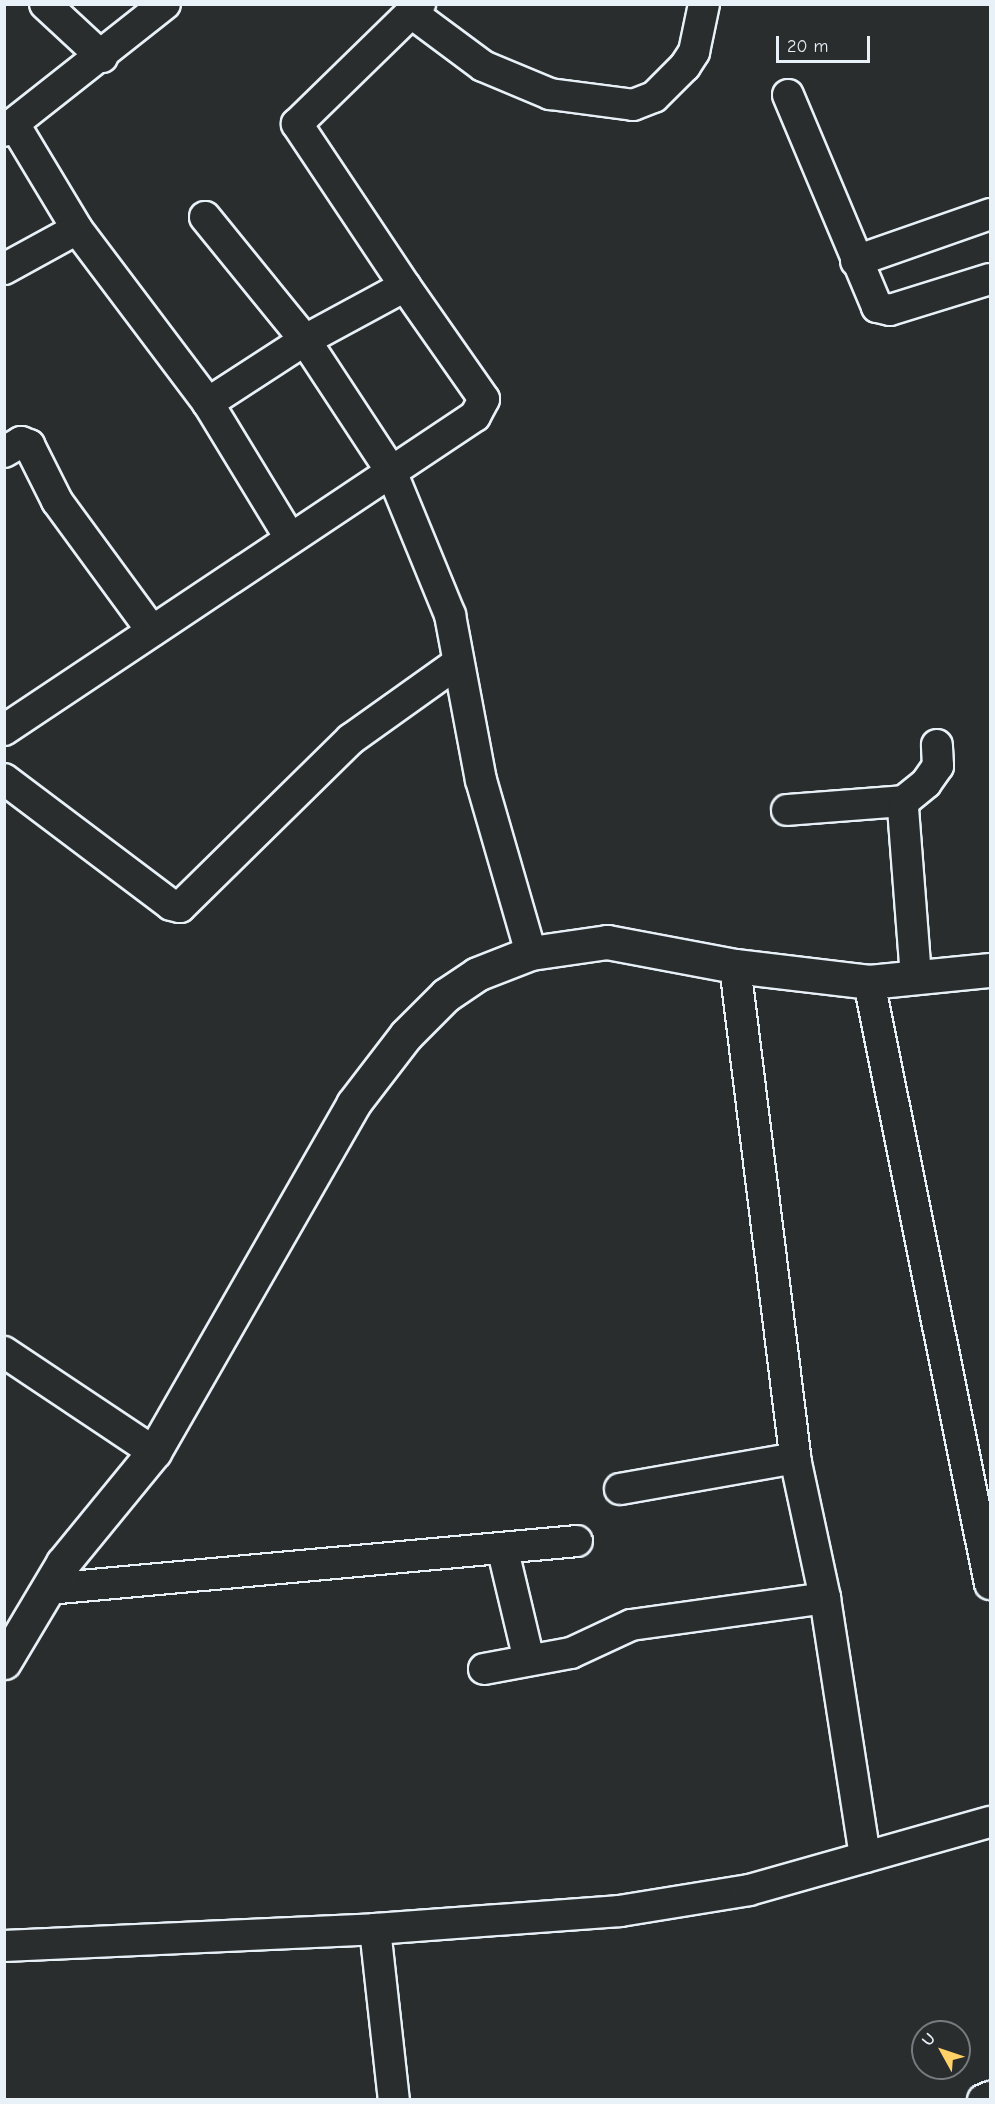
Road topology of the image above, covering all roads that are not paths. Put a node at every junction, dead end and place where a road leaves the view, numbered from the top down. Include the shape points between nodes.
1 (45, 4) edge
2 (165, 4) edge
3 (704, 4) edge
4 (417, 10) edge
5 (102, 57) junction
6 (788, 95) dead end
7 (9, 127) edge
8 (990, 214) edge
9 (205, 218) dead end
10 (77, 229) junction
11 (856, 261) junction
12 (4, 269) edge
13 (990, 279) edge
14 (405, 286) junction
15 (305, 340) junction
16 (208, 403) junction
17 (5, 452) edge
18 (391, 471) junction
19 (290, 538) junction
20 (152, 631) junction
21 (456, 664) junction
22 (7, 724) edge
23 (937, 745) dead end
24 (4, 779) edge
25 (904, 801) junction
26 (787, 810) dead end
27 (531, 953) junction
28 (735, 966) junction
29 (990, 970) edge
30 (916, 977) junction
31 (869, 982) junction
32 (4, 1352) edge
33 (154, 1452) junction
34 (795, 1458) junction
35 (620, 1489) dead end
36 (982, 1501) edge
37 (577, 1541) dead end
38 (503, 1551) junction
39 (990, 1584) edge
40 (48, 1589) junction
41 (825, 1598) junction
42 (529, 1660) junction
43 (4, 1662) edge
44 (484, 1669) dead end
45 (990, 1822) edge
46 (865, 1857) junction
47 (375, 1929) junction
48 (4, 1946) edge
49 (990, 2097) edge
50 (394, 2100) edge
51 (983, 2100) edge

1 - 5 street
2 - 5 street
3 - 4 street via 694,52 685,66 654,97 633,105 550,94 483,66
4 - 14 street via 297,124
5 - 7 street
6 - 11 street
7 - 10 street
8 - 11 street
9 - 15 street
10 - 12 street
10 - 16 street
11 - 13 street via 872,301 883,310
14 - 15 street
14 - 18 street via 484,399 475,416
15 - 16 street
15 - 18 street
16 - 19 street
17 - 20 street via 21,442 29,445 57,501
18 - 19 street
18 - 21 street via 438,577 450,615
19 - 20 street
20 - 22 street
21 - 24 street via 333,755 180,908
21 - 27 street via 481,780
23 - 25 street via 938,766 933,776
25 - 26 street
25 - 30 street
27 - 28 street via 607,942
27 - 33 street via 477,974 446,995 406,1035 352,1104
28 - 31 street
28 - 34 street
29 - 30 street
30 - 31 street
31 - 36 street
32 - 33 street
33 - 40 street via 63,1563
34 - 35 street
34 - 41 street
36 - 39 street
37 - 38 street
38 - 40 street
38 - 42 street
40 - 43 street
41 - 42 street via 631,1625 571,1653
41 - 46 street
42 - 44 street
45 - 46 street
46 - 47 street via 749,1890 620,1911
47 - 48 street
47 - 50 street
49 - 51 street

